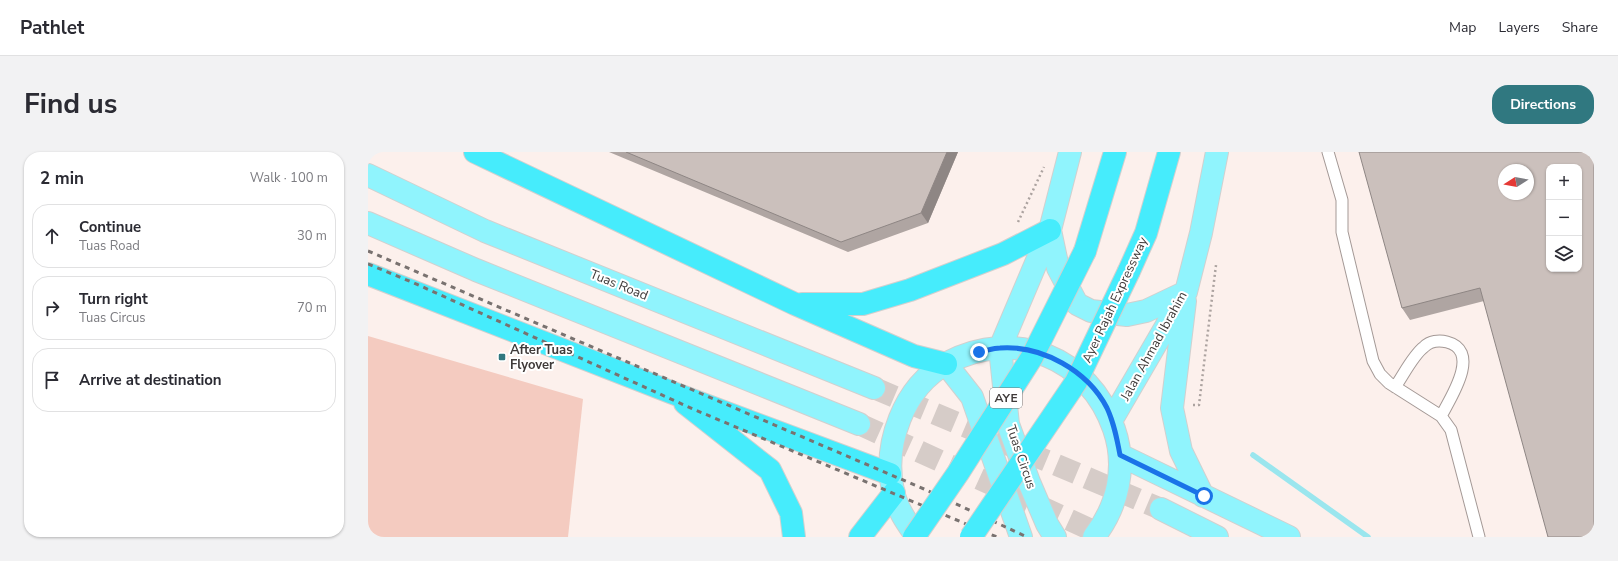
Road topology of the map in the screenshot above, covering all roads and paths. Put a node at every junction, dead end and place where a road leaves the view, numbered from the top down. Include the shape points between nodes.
1 (475, 152) edge
2 (1070, 152) edge
3 (1115, 152) edge
4 (1169, 152) edge
5 (1217, 152) edge
6 (1328, 152) edge
7 (1045, 163) dead end
8 (368, 175) edge
9 (368, 223) edge
10 (1017, 225) dead end
11 (1050, 230) junction
12 (1216, 262) dead end
13 (368, 274) edge
14 (1186, 292) junction
15 (795, 304) junction
16 (1000, 348) junction
17 (946, 364) junction
18 (1395, 387) junction
19 (874, 388) tunnel mouth
20 (673, 393) junction
21 (1172, 408) junction
22 (1441, 416) junction
23 (1111, 421) junction
24 (859, 424) tunnel mouth
25 (1120, 455) junction
26 (892, 484) junction
27 (1204, 496) junction
28 (1161, 509) tunnel mouth
29 (794, 537) edge
30 (860, 537) edge
31 (915, 537) edge
32 (971, 537) edge
33 (1021, 537) edge
34 (1055, 537) edge
35 (1094, 537) edge
36 (1217, 537) edge
37 (1289, 537) edge
38 (1479, 537) edge

1 - 15 highway
2 - 11 main road
3 - 31 highway, AYE, bridge via 1085,251 1032,357
4 - 32 highway, Ayer Rajah Expressway, bridge via 1146,233 1076,382
5 - 14 main road, Jalan Ahmad Ibrahim
6 - 18 lane via 1342,200 1342,232 1373,361 1380,374
7 - 10 path
8 - 19 main road, Tuas Road via 485,231
9 - 24 main road via 476,270
11 - 14 main road via 1058,268 1077,304 1091,311 1127,315
11 - 15 highway via 1004,254 910,290 862,304
11 - 16 main road
12 - 21 path via 1199,405
13 - 20 highway
14 - 21 main road
14 - 23 main road, Jalan Ahmad Ibrahim
15 - 17 highway via 914,356
16 - 17 main road via 969,354
16 - 23 main road via 1026,350 1050,357 1073,369 1092,387
16 - 34 main road, Tuas Circus via 1008,424 1029,482
17 - 26 main road via 921,384 902,411 892,442
17 - 33 main road, Tuas Circus via 972,397
18 - 22 lane
18 - 22 lane via 1423,347 1440,340 1450,343 1461,353 1464,362 1462,375
20 - 26 highway
20 - 29 highway via 700,417 770,470 792,513
21 - 27 main road via 1181,451
22 - 38 lane via 1451,430
23 - 25 main road
25 - 27 main road
25 - 35 main road via 1120,480 1114,503
26 - 30 highway
26 - 31 main road via 903,518
27 - 37 main road
28 - 36 main road

